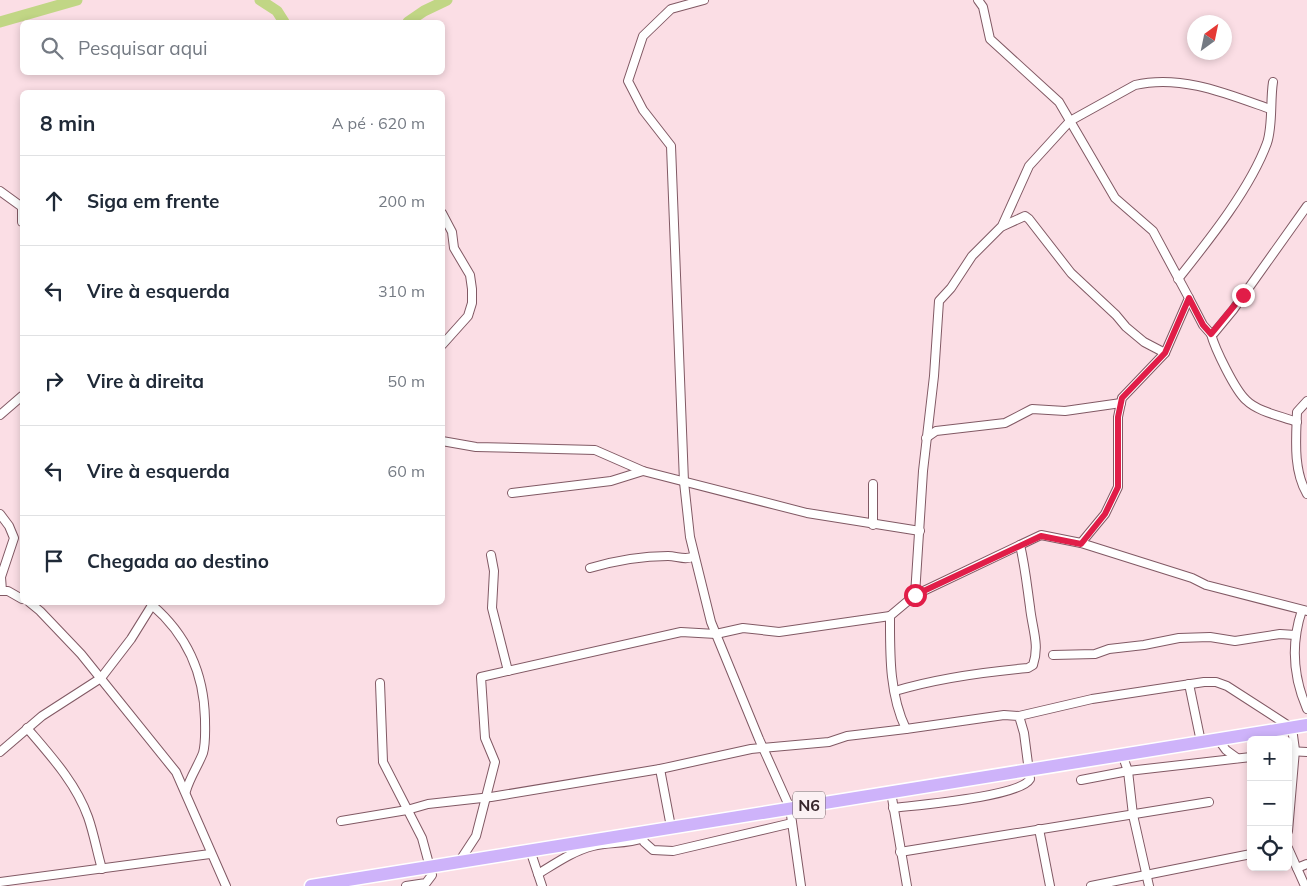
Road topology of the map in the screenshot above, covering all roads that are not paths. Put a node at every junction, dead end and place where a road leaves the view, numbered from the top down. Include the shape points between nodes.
1 (704, 0) edge
2 (978, 0) edge
3 (1272, 82) dead end
4 (1270, 109) junction
5 (1070, 121) junction
6 (0, 192) edge
7 (1014, 202) junction
8 (20, 206) edge
9 (1307, 206) edge
10 (1025, 216) junction
11 (445, 219) edge
12 (1002, 226) junction
13 (1178, 279) junction
14 (1189, 298) junction
15 (1211, 334) junction
16 (445, 342) edge
17 (1165, 353) junction
18 (20, 398) edge
19 (1307, 401) edge
20 (1121, 403) junction
21 (0, 415) edge
22 (1297, 422) junction
23 (926, 438) junction
24 (445, 442) edge
25 (643, 471) junction
26 (684, 482) junction
27 (873, 484) dead end
28 (512, 493) dead end
29 (1307, 494) edge
30 (0, 514) edge
31 (873, 525) junction
32 (920, 531) junction
33 (1081, 544) junction
34 (1020, 545) junction
35 (491, 555) dead end
36 (694, 556) junction
37 (590, 568) dead end
38 (1, 590) edge
39 (915, 595) junction
40 (20, 598) edge
41 (32, 605) edge
42 (152, 605) edge
43 (154, 605) edge
44 (1305, 610) edge
45 (890, 616) junction
46 (716, 634) junction
47 (1295, 635) junction
48 (1053, 655) dead end
49 (508, 671) junction
50 (101, 678) junction
51 (380, 683) dead end
52 (1189, 684) junction
53 (895, 691) junction
54 (1307, 709) edge
55 (1019, 716) junction
56 (1307, 725) edge
57 (28, 728) junction
58 (1292, 728) junction
59 (906, 730) junction
60 (1292, 736) edge
61 (1218, 739) junction
62 (1201, 742) junction
63 (763, 749) junction
64 (1292, 750) edge
65 (0, 752) edge
66 (1307, 752) edge
67 (1122, 754) junction
68 (1237, 758) junction
69 (1247, 758) edge
70 (660, 768) junction
71 (1028, 770) junction
72 (1128, 772) junction
73 (1081, 780) dead end
74 (1290, 781) edge
75 (186, 791) junction
76 (891, 792) junction
77 (486, 797) junction
78 (1209, 802) dead end
79 (790, 808) junction
80 (893, 808) junction
81 (407, 810) junction
82 (1133, 815) junction
83 (341, 821) dead end
84 (792, 823) junction
85 (1288, 826) edge
86 (671, 827) junction
87 (1039, 829) junction
88 (643, 835) junction
89 (530, 850) junction
90 (900, 852) junction
91 (210, 854) junction
92 (1247, 855) edge
93 (1292, 857) edge
94 (459, 862) junction
95 (1307, 864) edge
96 (430, 866) junction
97 (1297, 868) junction
98 (102, 869) junction
99 (538, 874) junction
100 (1147, 876) junction
101 (0, 882) edge
102 (226, 886) edge
103 (311, 886) edge
104 (406, 886) edge
105 (542, 886) edge
106 (801, 886) edge
107 (907, 886) edge
108 (1050, 886) edge
109 (1091, 886) edge
110 (1149, 886) edge
111 (1305, 886) edge

1 - 26 street via 671,9 643,36 628,81 643,110 671,146
2 - 5 street via 983,7 990,39 1059,102
3 - 4 street
4 - 5 street via 1189,84 1147,82 1135,85
4 - 13 street via 1266,144 1246,184
5 - 7 street via 1029,166
5 - 13 street via 1115,198 1153,231
6 - 8 street
7 - 10 street
7 - 12 street
9 - 15 street via 1233,310
10 - 12 street
10 - 17 street via 1044,235 1071,273 1126,327
11 - 16 street via 452,232 454,248 470,275 472,303 468,316
12 - 23 street via 972,256 939,301
13 - 14 street
14 - 15 street
14 - 17 street
15 - 22 street via 1215,348 1244,399
17 - 20 street via 1122,398
18 - 21 street
19 - 22 street via 1297,412
20 - 23 street via 1065,411 1032,409 1005,423 936,431
20 - 33 street via 1118,487 1105,514
22 - 29 street via 1299,480
23 - 32 street
24 - 25 street via 476,447 595,450
25 - 26 street
25 - 28 street via 602,482
26 - 31 street via 807,513
26 - 36 street
27 - 31 street
30 - 38 street via 14,538 1,577
31 - 32 street
32 - 39 street
33 - 34 street via 1041,536
33 - 44 street via 1206,585
34 - 39 street
34 - 53 street via 1037,638 1033,665 926,682
35 - 49 street via 494,571 492,608
36 - 37 street via 686,559 650,557
36 - 46 street
38 - 40 street
39 - 45 street
41 - 50 street
42 - 50 street via 131,640
43 - 75 street via 191,651 205,707 203,753
44 - 47 street
45 - 46 street via 784,632 744,628
45 - 53 street via 890,666
46 - 49 street via 681,632
46 - 63 street
47 - 48 street via 1235,641 1210,637 1179,638 1095,654
47 - 54 street via 1295,667
49 - 77 street via 481,677 485,738 495,762
50 - 57 street
50 - 75 street via 176,772
51 - 81 street via 383,762
52 - 55 street
52 - 58 street via 1216,682 1228,686
52 - 62 street
53 - 59 street
55 - 59 street via 1004,715
55 - 71 street
56 - 58 highway, N6
57 - 65 street
57 - 98 street via 79,798 88,816
58 - 60 street
58 - 61 highway, N6
59 - 63 street
61 - 62 highway, N6
61 - 68 street
62 - 67 highway, N6
63 - 70 street
63 - 79 street
64 - 66 street
67 - 71 highway, N6
67 - 72 street
68 - 69 street
68 - 72 street
70 - 77 street
70 - 86 street
71 - 76 highway, N6
71 - 80 street via 1030,779 1020,788 986,796
72 - 73 street
72 - 82 street
74 - 85 street
75 - 91 street
76 - 79 highway, N6
76 - 80 street
77 - 81 street via 428,804
77 - 94 street via 476,836
78 - 82 street
79 - 84 street
79 - 86 highway, N6
80 - 90 street
81 - 83 street
81 - 96 street via 422,838
82 - 87 street
82 - 100 street
84 - 88 street via 673,851 653,850 644,842
84 - 106 street
86 - 88 highway, N6
87 - 90 street
87 - 108 street
88 - 89 highway, N6
88 - 99 street via 631,842 572,852
89 - 94 highway, N6
89 - 99 street
90 - 107 street
91 - 98 street
91 - 102 street
92 - 100 street
93 - 97 street
94 - 96 highway, N6
95 - 97 street
96 - 103 highway, N6
96 - 104 street via 432,875 426,883
97 - 111 street
98 - 101 street
99 - 105 street
100 - 109 street
100 - 110 street

